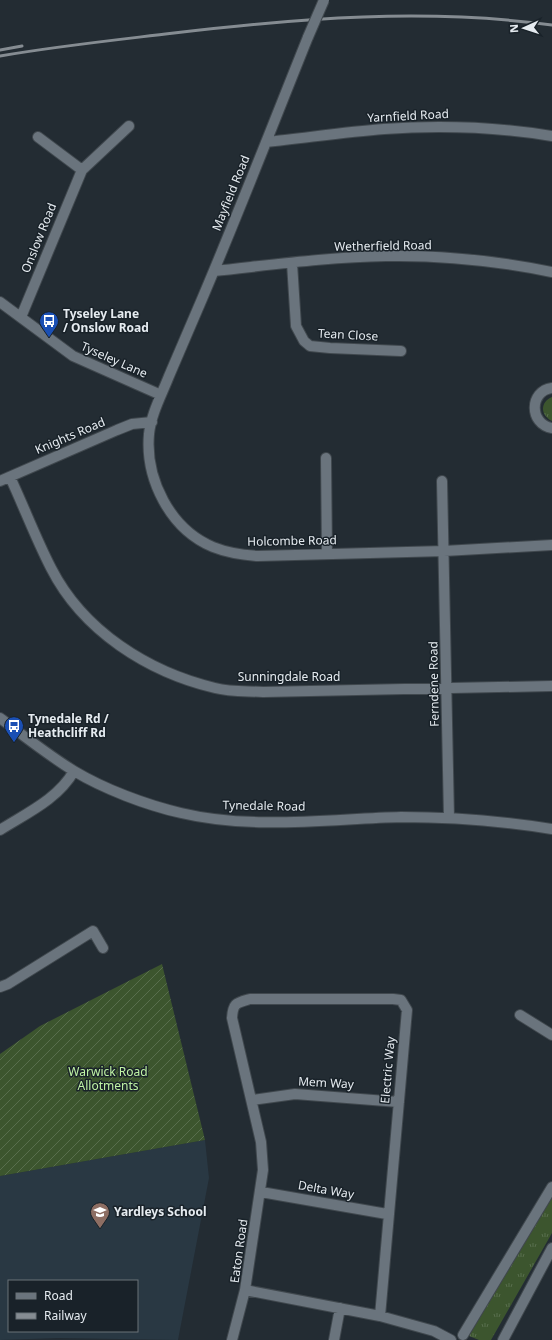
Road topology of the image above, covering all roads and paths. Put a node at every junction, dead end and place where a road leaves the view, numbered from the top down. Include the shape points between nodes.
1 (324, 0) edge
2 (128, 126) dead end
3 (552, 136) edge
4 (38, 137) dead end
5 (266, 142) junction
6 (82, 170) junction
7 (292, 263) junction
8 (214, 271) junction
9 (552, 272) edge
10 (0, 302) edge
11 (21, 318) junction
12 (401, 351) dead end
13 (552, 388) edge
14 (161, 395) junction
15 (152, 422) junction
16 (552, 428) edge
17 (326, 458) dead end
18 (10, 477) junction
19 (0, 481) edge
20 (442, 481) dead end
21 (552, 545) edge
22 (444, 551) junction
23 (327, 554) junction
24 (552, 686) edge
25 (447, 688) junction
26 (0, 718) edge
27 (74, 771) junction
28 (449, 818) junction
29 (552, 829) edge
30 (0, 830) edge
31 (103, 948) dead end
32 (0, 987) edge
33 (232, 1008) joint
34 (520, 1015) dead end
35 (552, 1035) edge
36 (252, 1100) junction
37 (399, 1102) junction
38 (552, 1187) edge
39 (261, 1192) junction
40 (387, 1214) junction
41 (552, 1248) edge
42 (245, 1290) junction
43 (340, 1308) junction
44 (380, 1316) junction
45 (464, 1335) dead end
46 (232, 1340) edge
47 (334, 1340) edge
48 (451, 1340) edge
49 (503, 1340) edge

1 - 5 street, Mayfield Road, bridge
2 - 6 street, Onslow Road
3 - 5 street, Yarnfield Road via 514,130 431,127 385,129
4 - 6 street
5 - 8 street, Mayfield Road
6 - 11 street, Onslow Road
7 - 8 street, Wetherfield Road
7 - 9 street, Wetherfield Road via 418,256
7 - 12 street, Tean Close via 296,326 304,341 310,346
8 - 14 street, Mayfield Road
10 - 11 street, Tyseley Lane
11 - 14 street, Tyseley Lane via 73,356
13 - 16 street via 544,389 536,398 534,409 537,419 546,427
14 - 15 street, Holcombe Road
15 - 18 street, Knights Road via 132,424 116,430
15 - 23 street, Holcombe Road via 149,444 157,488 176,519 194,535 213,547 241,555
17 - 23 street
18 - 19 street, Knights Road
18 - 25 street, Sunningdale Road via 51,569 71,600 125,649 161,670 216,688 243,691
20 - 22 street, Ferndene Road
21 - 22 street, Holcombe Road
22 - 23 street, Holcombe Road
22 - 25 street, Ferndene Road
24 - 25 street, Sunningdale Road
25 - 28 street, Ferndene Road
26 - 27 street, Tynedale Road
27 - 28 street, Tynedale Road via 154,806 236,821
27 - 30 street via 58,792
28 - 29 street, Tynedale Road
31 - 32 street via 93,931
33 - 36 street, Eaton Road via 232,1018
33 - 37 street, Electric Way via 237,1003 250,999 401,1000 407,1010
34 - 35 street
36 - 37 street, Mem Way via 295,1094
36 - 39 street, Eaton Road via 261,1142
37 - 40 street, Electric Way
38 - 45 street
39 - 40 street, Delta Way
39 - 42 street, Eaton Road
40 - 44 street, Electric Way
41 - 49 street
42 - 43 street, Eaton Road
42 - 46 street
43 - 44 street, Eaton Road
43 - 47 street
44 - 48 street, Eaton Road via 434,1331

